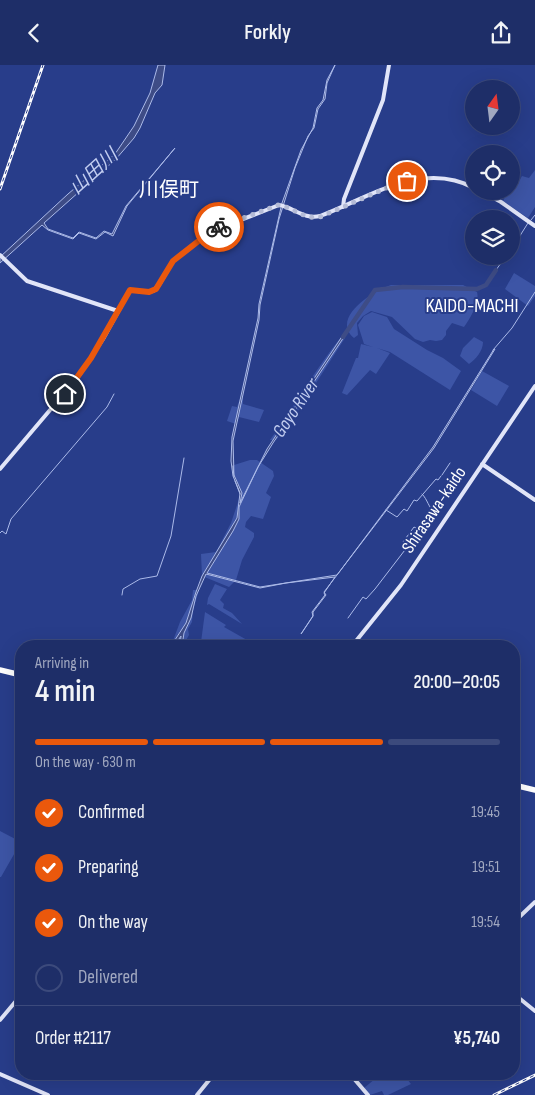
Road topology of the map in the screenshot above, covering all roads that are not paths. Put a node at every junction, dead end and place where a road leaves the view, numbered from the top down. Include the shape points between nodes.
1 (390, 65) edge
2 (465, 183) edge
3 (497, 200) edge
4 (343, 207) junction
5 (533, 225) edge
6 (0, 255) edge
7 (118, 311) junction
8 (535, 386) edge
9 (482, 464) junction
10 (0, 469) edge
11 (535, 500) edge
12 (357, 640) edge
13 (0, 672) edge
14 (15, 676) edge
15 (520, 784) edge
16 (520, 786) edge
17 (535, 786) edge
18 (535, 790) edge
19 (535, 901) edge
20 (520, 916) edge
21 (520, 999) edge
22 (15, 1002) edge
23 (535, 1011) edge
24 (0, 1020) edge
25 (0, 1074) edge
26 (209, 1080) edge
27 (355, 1080) edge
28 (48, 1095) edge
29 (197, 1095) edge
30 (368, 1095) edge

1 - 4 main road via 383,100
2 - 4 main road via 454,179 420,178 391,186
3 - 5 main road
4 - 7 main road via 315,218 278,205 214,229 173,261 156,289 149,292 130,290
6 - 7 main road via 27,281
7 - 10 main road via 78,377
8 - 9 main road, Shirasawa-kaido
9 - 11 main road
9 - 12 main road, Shirasawa-kaido via 401,585
13 - 14 highway
15 - 17 highway
16 - 18 highway
19 - 20 main road
21 - 23 main road
22 - 24 main road
25 - 28 main road
26 - 29 main road
27 - 30 main road

